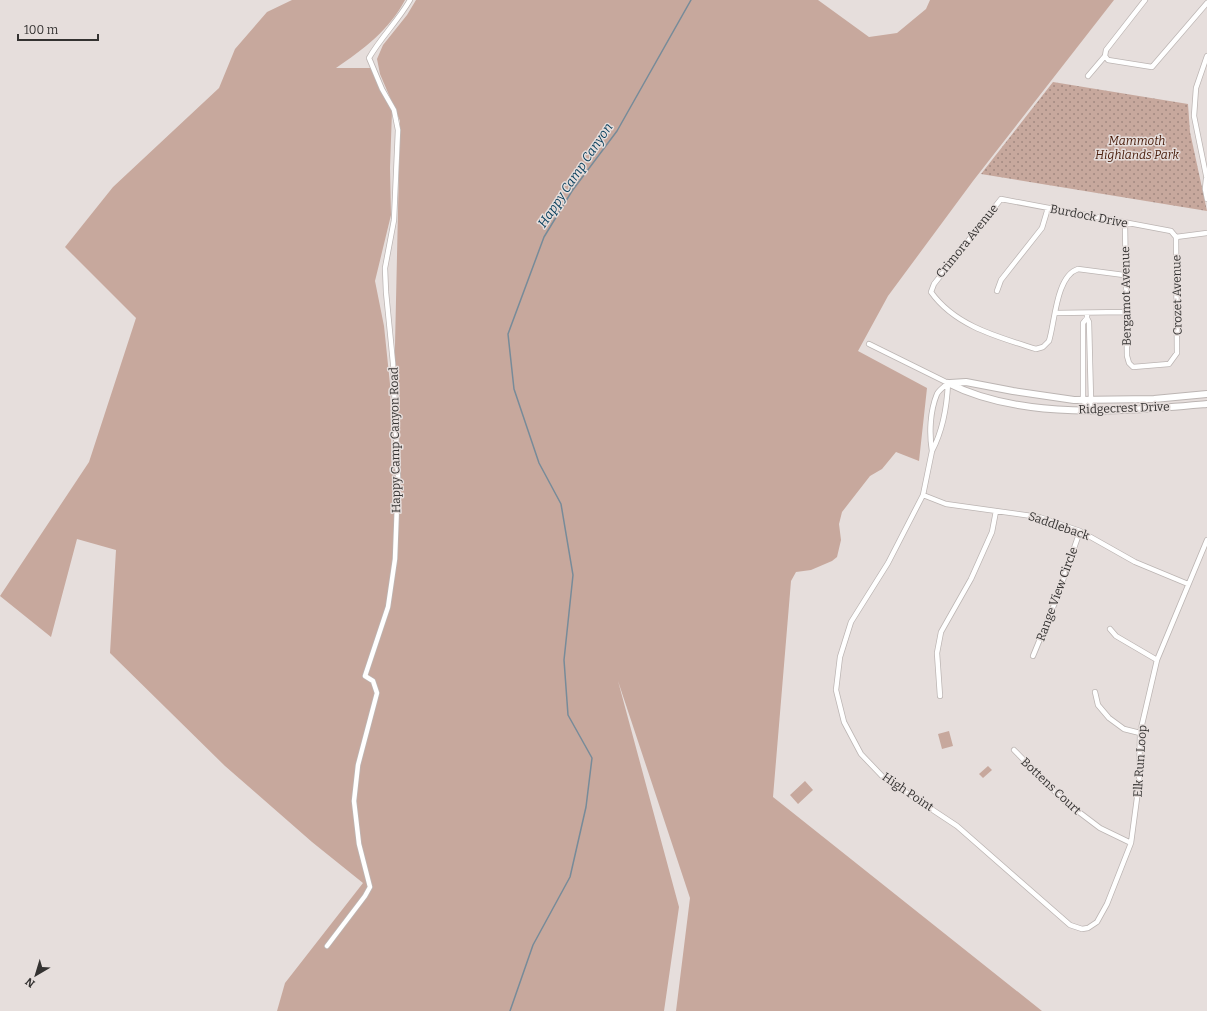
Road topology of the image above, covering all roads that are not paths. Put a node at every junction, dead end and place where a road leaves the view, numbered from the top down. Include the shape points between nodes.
1 (410, 0) edge
2 (1145, 0) edge
3 (1207, 3) edge
4 (1105, 56) junction
5 (1207, 56) edge
6 (1088, 76) dead end
7 (1207, 179) edge
8 (1001, 199) joint
9 (1207, 199) edge
10 (1048, 208) junction
11 (1125, 223) junction
12 (1207, 233) edge
13 (1176, 237) junction
14 (1124, 276) junction
15 (997, 291) dead end
16 (1126, 312) junction
17 (1055, 313) junction
18 (1087, 313) junction
19 (1087, 318) junction
20 (869, 344) dead end
21 (1133, 367) joint
22 (948, 383) junction
23 (1207, 394) edge
24 (1083, 400) junction
25 (1091, 400) junction
26 (1207, 404) edge
27 (1089, 411) junction
28 (932, 430) junction
29 (940, 431) junction
30 (932, 451) junction
31 (922, 495) junction
32 (996, 511) junction
33 (1080, 531) junction
34 (1207, 540) edge
35 (1188, 584) junction
36 (1110, 629) dead end
37 (1034, 656) dead end
38 (1157, 660) junction
39 (1096, 692) dead end
40 (940, 696) dead end
41 (1140, 733) junction
42 (1014, 750) dead end
43 (1131, 843) junction
44 (1082, 929) joint
45 (327, 946) dead end

1 - 45 street, Happy Camp Canyon Road via 370,58 382,90 394,110 398,130 394,220 385,268 393,363 398,478 395,559 385,620 365,676 373,682 377,692 358,765 354,801 360,851 370,888
2 - 4 street via 1106,50
3 - 4 street via 1152,67 1114,62
4 - 6 street
5 - 7 street via 1196,88 1194,116
7 - 9 street
8 - 10 street, Burdock Drive
8 - 17 street, Crimora Avenue via 934,284 931,292 955,315 987,333 1036,349 1046,345 1050,338
10 - 11 street, Burdock Drive
10 - 15 street via 1042,228 1000,280
11 - 13 street, Burdock Drive via 1171,231
11 - 14 street, Bergamot Avenue
12 - 13 street
13 - 21 street, Crozet Avenue via 1177,353 1169,364
14 - 16 street, Bergamot Avenue
14 - 17 street via 1078,269 1072,271 1062,285
16 - 18 street
16 - 21 street, Bergamot Avenue via 1126,356
17 - 18 street
18 - 19 street
19 - 24 street via 1083,323
19 - 25 street via 1090,322
20 - 22 street, Ridgecrest Drive
22 - 24 street, Ridgecrest Drive via 966,382
22 - 27 street, Ridgecrest Drive via 964,391 1024,406
22 - 28 street, High Point via 938,393
22 - 29 street, High Point via 948,400
23 - 25 street, Ridgecrest Drive via 1154,399
24 - 25 street, Ridgecrest Drive
24 - 27 street
25 - 27 street
26 - 27 street, Ridgecrest Drive
28 - 29 street via 938,433
28 - 30 street, High Point
29 - 30 street, High Point
30 - 31 street, High Point
31 - 32 street, Saddleback via 946,504
31 - 44 street, High Point via 888,563 851,622 840,657 836,690 844,722 861,754 883,777 957,826 1070,925
32 - 33 street, Saddleback via 1038,517
32 - 40 street via 992,532 971,579 941,632 936,653
33 - 35 street, Saddleback via 1135,562
33 - 37 street, Range View Circle
34 - 35 street, Elk Run Loop
35 - 38 street, Elk Run Loop
36 - 38 street via 1116,636
38 - 41 street, Elk Run Loop
39 - 41 street via 1098,705 1109,718 1124,729
41 - 43 street, Elk Run Loop via 1139,782
42 - 43 street, Bottens Court via 1063,800 1100,828
43 - 44 street, Elk Run Loop via 1107,904 1097,922

